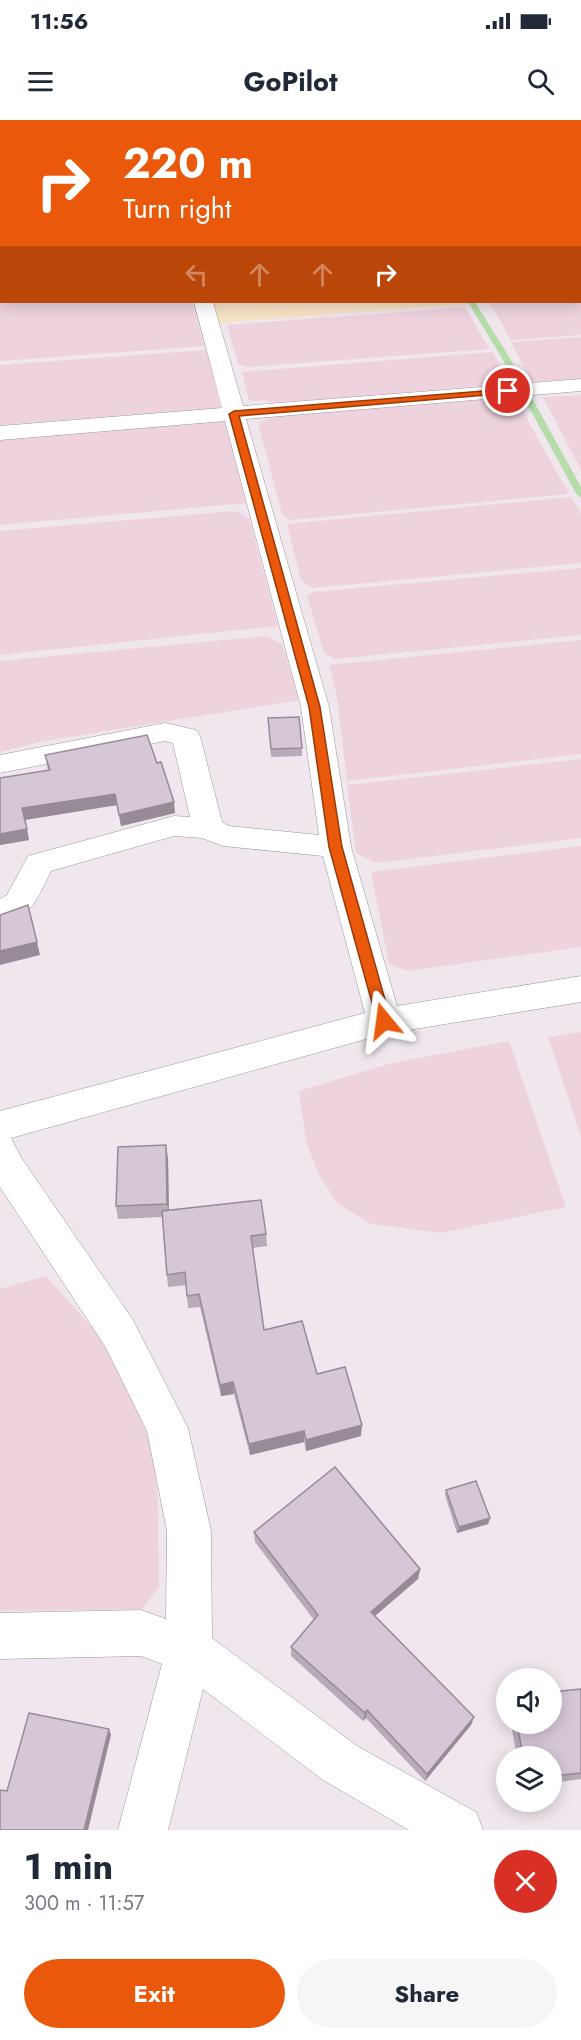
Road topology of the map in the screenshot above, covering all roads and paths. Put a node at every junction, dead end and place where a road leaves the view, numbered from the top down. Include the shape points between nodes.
1 (448, 120) edge
2 (454, 120) edge
3 (202, 303) edge
4 (581, 385) edge
5 (234, 414) junction
6 (0, 433) edge
7 (0, 764) edge
8 (208, 828) junction
9 (336, 847) junction
10 (0, 914) edge
11 (581, 989) edge
12 (384, 1021) junction
13 (0, 1126) edge
14 (0, 1149) edge
15 (0, 1636) edge
16 (189, 1650) junction
17 (143, 1830) edge
18 (458, 1830) edge

1 - 2 path
3 - 5 street
4 - 5 street
5 - 6 street
5 - 9 street via 315,707
7 - 8 street via 165,732 186,736
8 - 9 street via 223,836
8 - 10 street via 174,826 39,864 19,903
9 - 12 street
11 - 12 street
12 - 13 street
14 - 16 street via 7,1167 119,1333 167,1428 189,1531
15 - 16 street via 141,1633
16 - 17 street
16 - 18 street via 340,1763

